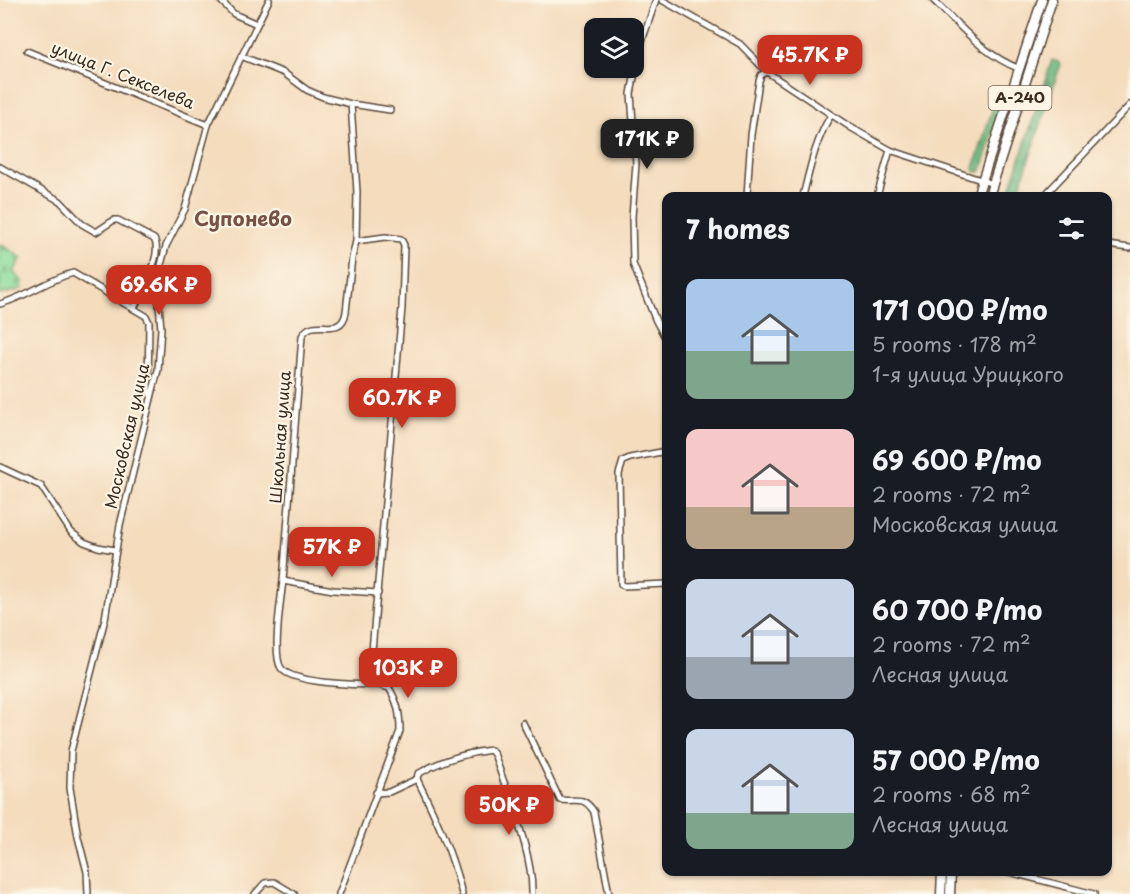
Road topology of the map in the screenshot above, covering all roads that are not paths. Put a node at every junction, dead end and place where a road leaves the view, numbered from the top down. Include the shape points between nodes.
1 (220, 0) edge
2 (269, 0) edge
3 (656, 0) edge
4 (662, 0) edge
5 (933, 0) edge
6 (1042, 0) edge
7 (1052, 0) edge
8 (257, 24) junction
9 (27, 51) dead end
10 (241, 56) junction
11 (1020, 69) junction
12 (767, 72) junction
13 (351, 104) junction
14 (1130, 105) edge
15 (390, 110) dead end
16 (831, 115) junction
17 (208, 125) junction
18 (890, 150) junction
19 (0, 167) edge
20 (983, 181) junction
21 (993, 184) junction
22 (747, 192) edge
23 (804, 192) edge
24 (878, 192) edge
25 (979, 192) edge
26 (990, 192) edge
27 (1048, 192) edge
28 (356, 241) junction
29 (1112, 246) edge
30 (1130, 248) edge
31 (0, 304) edge
32 (134, 309) junction
33 (662, 332) edge
34 (151, 396) junction
35 (662, 452) edge
36 (0, 467) edge
37 (115, 550) junction
38 (283, 581) junction
39 (662, 584) edge
40 (378, 592) junction
41 (369, 685) junction
42 (523, 723) dead end
43 (417, 780) junction
44 (376, 793) junction
45 (942, 876) edge
46 (951, 876) edge
47 (1024, 876) edge
48 (88, 894) edge
49 (255, 894) edge
50 (294, 894) edge
51 (339, 894) edge
52 (462, 894) edge
53 (532, 894) edge
54 (609, 894) edge
55 (941, 894) edge
56 (950, 894) edge
57 (1094, 894) edge

1 - 8 street via 234,14
2 - 8 street, Московская улица
3 - 33 street via 639,50 631,94 636,164 632,229 633,264
4 - 12 street via 740,44
5 - 11 street via 977,44
6 - 11 main road, А-240
7 - 21 main road, А-240
8 - 10 street, Московская улица
9 - 17 street, улица Г. Секселева
10 - 13 street via 284,73 323,97
10 - 17 street, Московская улица
11 - 20 main road, А-240
12 - 16 street
12 - 22 street via 759,81
13 - 15 street
13 - 28 street, Школьная улица
14 - 27 street
16 - 18 street
16 - 23 street via 811,162
17 - 34 street, Московская улица via 185,208 166,246 157,280 161,329
18 - 20 street
18 - 24 street
19 - 32 street via 60,201 82,224 96,232 118,220 154,239 154,262
20 - 21 street
20 - 25 main road, А-240
21 - 26 main road, А-240
28 - 38 street, Школьная улица via 345,317 338,326 312,325 302,336
28 - 40 street via 385,237 401,239 404,244
29 - 30 street
31 - 32 street via 73,273
32 - 34 street via 150,322
34 - 37 street, Московская улица
35 - 39 street via 623,461 619,474 621,584
36 - 37 street via 41,486 71,532 84,542
37 - 48 street, Московская улица via 105,619 70,751 70,788
38 - 40 street via 333,590
38 - 41 street, Школьная улица via 277,649 281,668 300,678
40 - 41 street
41 - 44 street, Школьная улица via 389,688 400,716 400,731
42 - 54 street via 561,800 581,800 594,812
43 - 44 street
43 - 52 street via 440,826
43 - 53 street via 418,774 428,768 491,750 532,877
44 - 51 street, Школьная улица
45 - 55 main road
46 - 56 main road
47 - 57 street
49 - 50 street via 265,883 274,882

